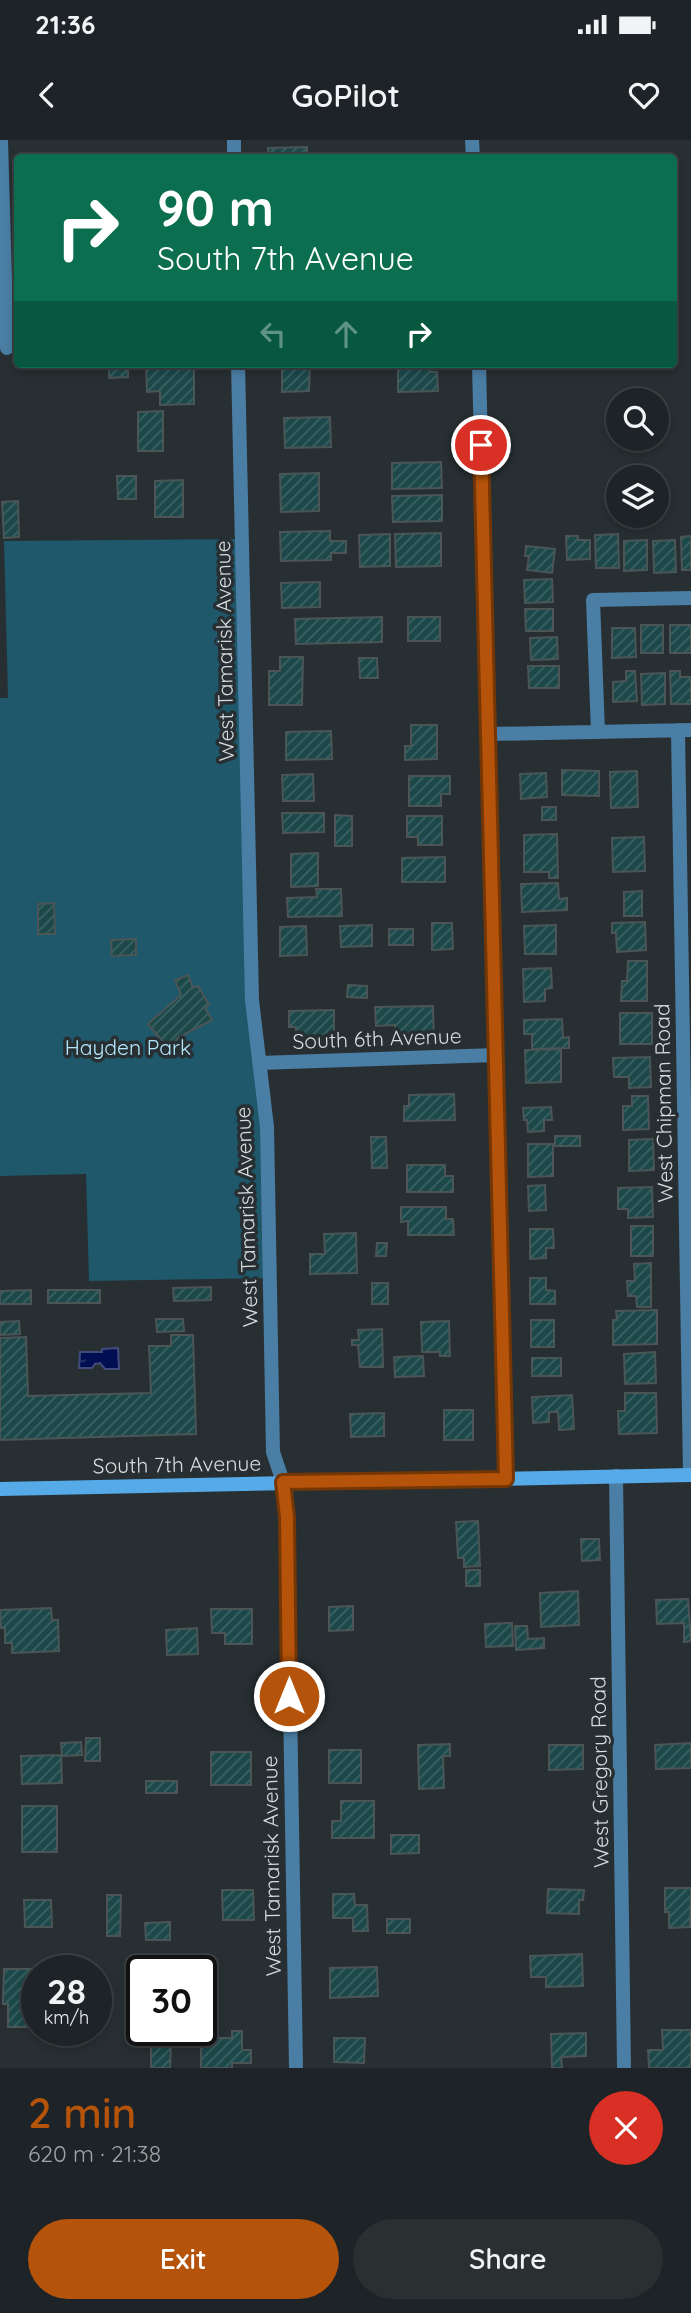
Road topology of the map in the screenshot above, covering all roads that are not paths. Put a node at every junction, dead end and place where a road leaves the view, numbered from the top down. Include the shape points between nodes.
1 (1, 140) edge
2 (7, 348) dead end
3 (238, 368) edge
4 (479, 368) edge
5 (691, 598) edge
6 (684, 730) edge
7 (598, 732) junction
8 (490, 734) junction
9 (496, 1055) junction
10 (259, 1063) junction
11 (691, 1475) edge
12 (616, 1476) junction
13 (506, 1479) junction
14 (283, 1482) junction
15 (0, 1489) edge
16 (296, 2068) edge
17 (624, 2068) edge

1 - 2 street
3 - 10 street, West Tamarisk Avenue via 252,1000
4 - 8 street
5 - 7 street via 593,600
6 - 7 street
6 - 11 street, West Chipman Road
7 - 8 street
8 - 9 street
9 - 10 street, South 6th Avenue
9 - 13 street
10 - 14 street, West Tamarisk Avenue via 267,1127 273,1452
11 - 12 main road, South 7th Avenue
12 - 13 main road, South 7th Avenue
12 - 17 street, West Gregory Road
13 - 14 main road, South 7th Avenue
14 - 15 main road, South 7th Avenue
14 - 16 street, West Tamarisk Avenue via 289,1583

